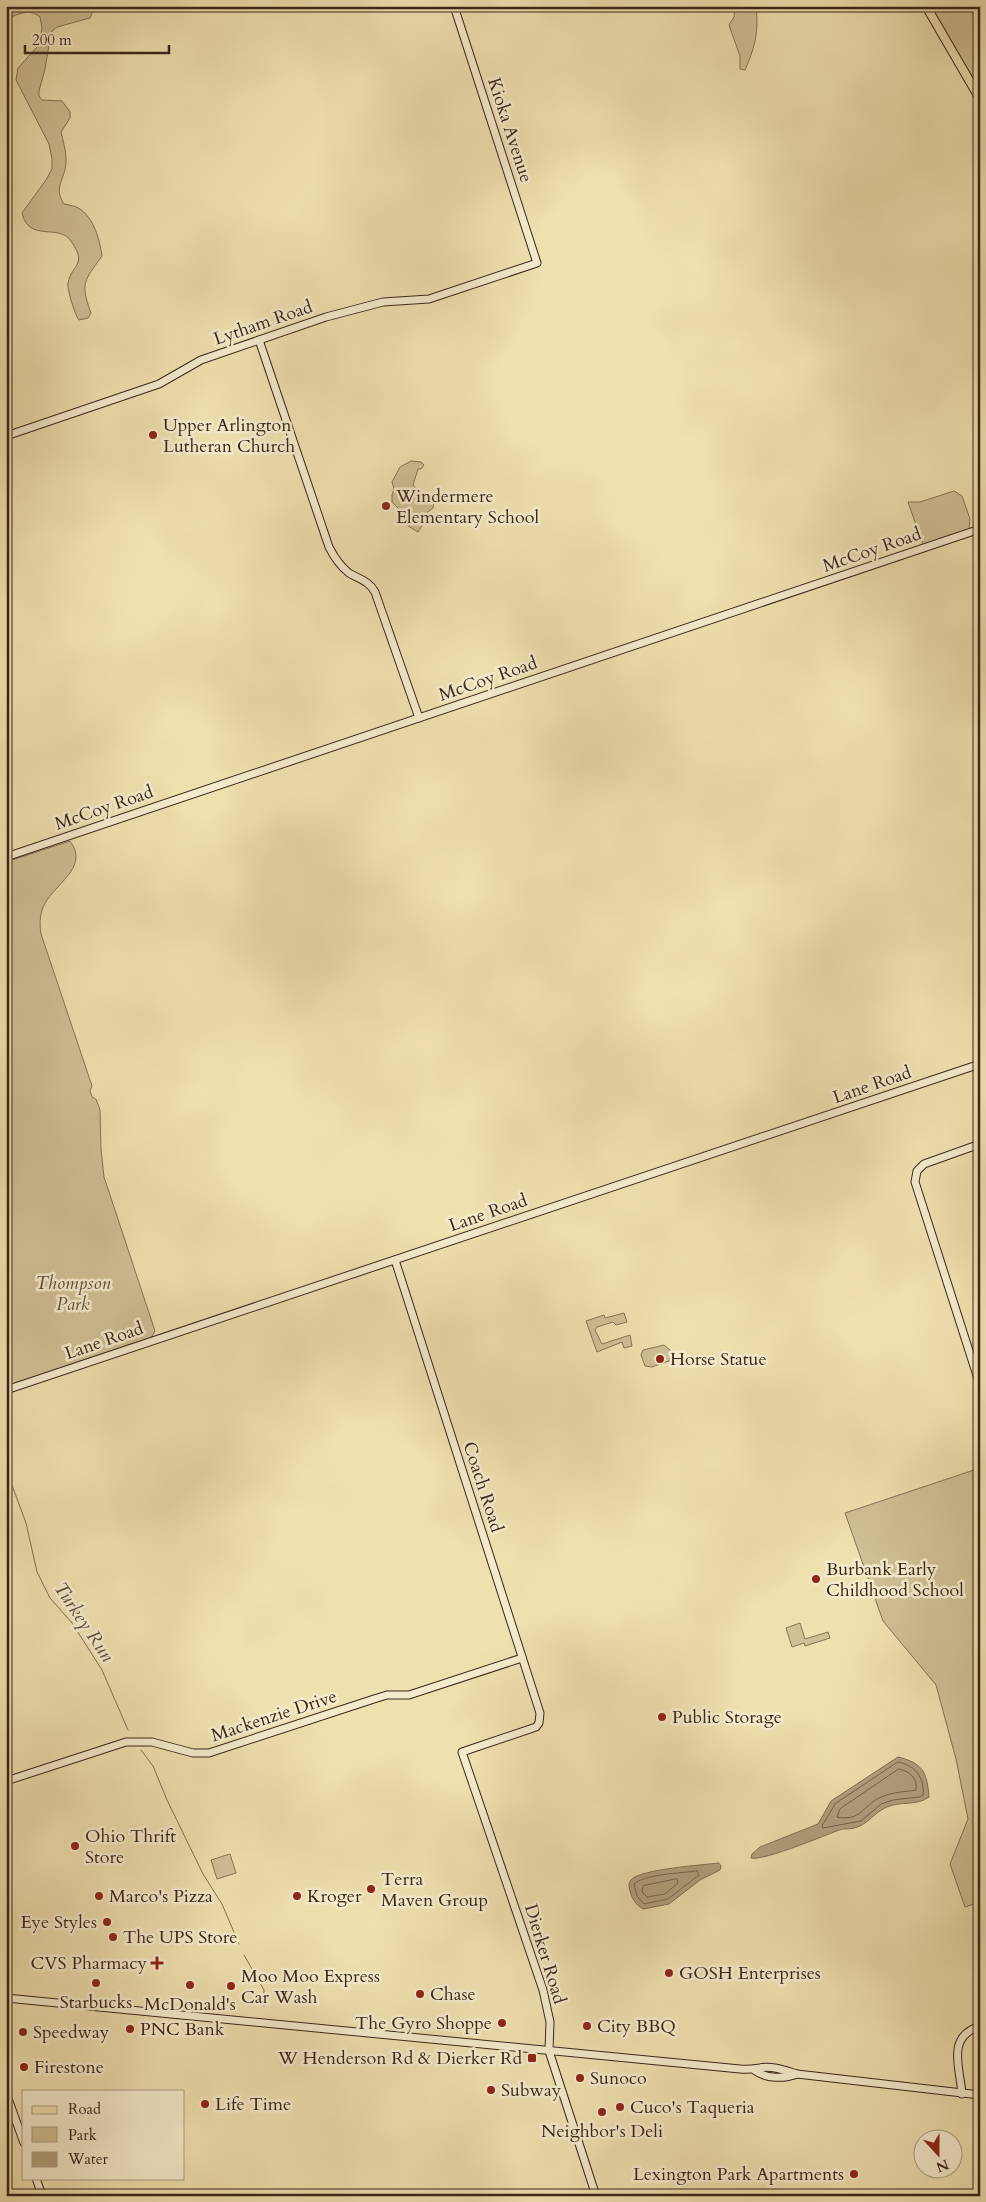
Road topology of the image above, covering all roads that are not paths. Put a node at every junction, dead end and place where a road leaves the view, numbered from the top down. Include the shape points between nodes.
1 (454, 6) edge
2 (926, 6) edge
3 (980, 99) edge
4 (537, 263) joint
5 (259, 340) junction
6 (6, 436) edge
7 (980, 529) edge
8 (419, 718) junction
9 (6, 857) edge
10 (980, 1064) edge
11 (980, 1144) edge
12 (396, 1260) junction
13 (980, 1385) edge
14 (6, 1390) edge
15 (522, 1658) junction
16 (462, 1752) joint
17 (6, 1781) edge
18 (6, 1998) edge
19 (980, 2026) edge
20 (549, 2051) junction
21 (6, 2093) edge
22 (962, 2094) junction
23 (980, 2095) edge
24 (22, 2137) edge
25 (37, 2180) edge
26 (42, 2196) edge
27 (596, 2196) edge

1 - 4 street, Kioka Avenue
2 - 3 main road
4 - 5 street, Lytham Road via 429,299 369,304
5 - 6 street, Lytham Road via 191,364 167,381
5 - 8 street via 329,547 341,566 370,585 375,592
7 - 8 street, McCoy Road
8 - 9 street, McCoy Road
10 - 12 street, Lane Road
11 - 13 street via 928,1162 915,1176 916,1190
12 - 14 street, Lane Road
12 - 15 street, Coach Road
15 - 16 street, Coach Road via 540,1712 539,1723 532,1729
15 - 17 street, Mackenzie Drive via 410,1695 374,1698 216,1751 198,1753 152,1742 126,1742
16 - 20 street, Dierker Road via 544,1995 550,2022
18 - 20 street
19 - 22 street via 968,2030 958,2044
20 - 22 street via 754,2070 760,2075 785,2078 797,2074
20 - 27 street, Dierker Road
21 - 24 street
22 - 23 street
25 - 26 street

